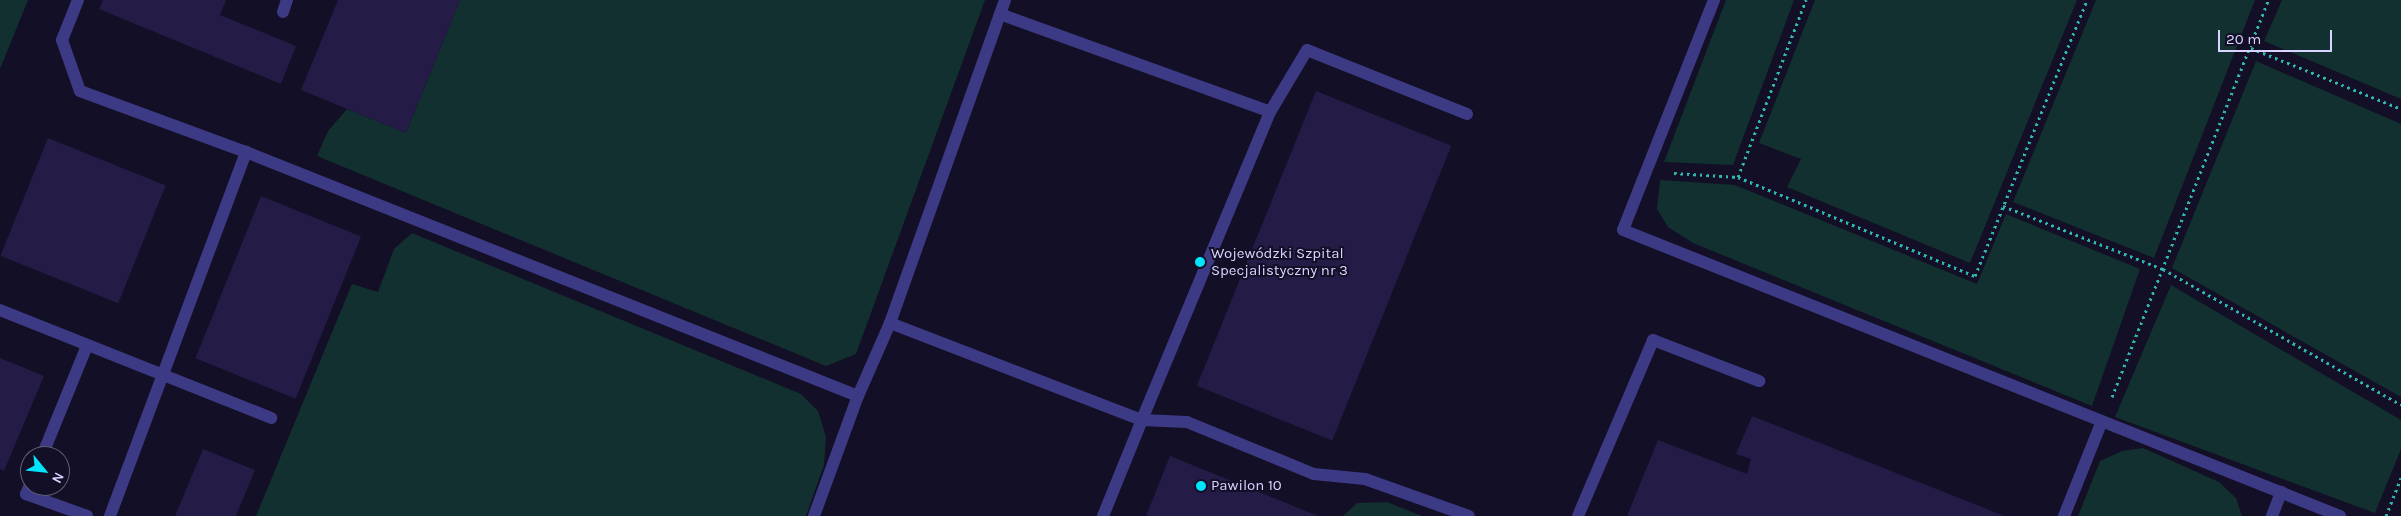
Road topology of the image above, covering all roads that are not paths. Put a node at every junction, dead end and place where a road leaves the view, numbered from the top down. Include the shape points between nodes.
1 (78, 0) edge
2 (1005, 0) edge
3 (1714, 0) edge
4 (1000, 14) junction
5 (1270, 112) junction
6 (1467, 114) dead end
7 (246, 152) junction
8 (0, 310) edge
9 (890, 323) junction
10 (87, 346) junction
11 (161, 376) junction
12 (1759, 382) dead end
13 (858, 396) junction
14 (271, 418) dead end
15 (1142, 420) junction
16 (2102, 421) junction
17 (46, 446) edge
18 (2281, 492) junction
19 (32, 496) edge
20 (87, 516) edge
21 (110, 516) edge
22 (814, 516) edge
23 (1102, 516) edge
24 (1469, 516) edge
25 (1578, 516) edge
26 (2064, 516) edge
27 (2272, 516) edge
28 (2340, 516) edge

1 - 7 lane via 62,40 80,91
2 - 4 lane
3 - 16 lane via 1622,230
4 - 5 lane
4 - 9 lane
5 - 6 lane via 1306,50
5 - 15 lane
7 - 11 lane
7 - 13 lane
8 - 10 lane
9 - 13 lane
9 - 15 lane
10 - 11 lane
10 - 17 lane
11 - 14 lane
11 - 21 lane
12 - 25 lane via 1653,340
13 - 22 lane
15 - 23 lane
15 - 24 lane via 1187,422 1314,474 1365,479
16 - 18 lane
16 - 26 lane
18 - 27 lane
18 - 28 lane
19 - 20 lane

